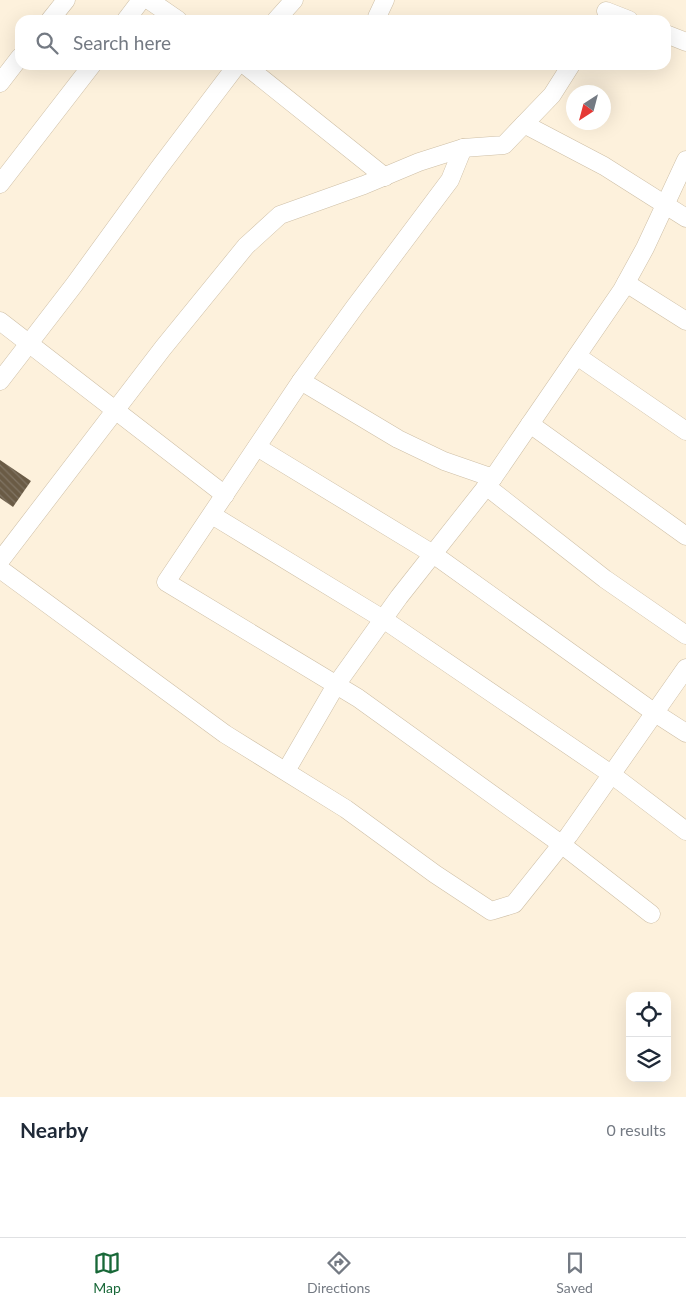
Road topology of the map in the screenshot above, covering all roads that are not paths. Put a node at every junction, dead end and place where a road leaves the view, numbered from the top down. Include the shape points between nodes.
1 (66, 0) edge
2 (141, 0) edge
3 (148, 0) edge
4 (294, 0) edge
5 (385, 0) edge
6 (606, 10) edge
7 (54, 15) edge
8 (130, 15) edge
9 (170, 15) edge
10 (280, 15) edge
11 (378, 15) edge
12 (618, 15) edge
13 (671, 36) edge
14 (686, 42) edge
15 (15, 64) edge
16 (88, 70) edge
17 (233, 70) edge
18 (251, 70) edge
19 (568, 70) edge
20 (0, 83) edge
21 (524, 124) junction
22 (463, 148) junction
23 (686, 160) edge
24 (385, 176) junction
25 (0, 184) edge
26 (665, 204) junction
27 (686, 218) edge
28 (626, 283) junction
29 (0, 321) edge
30 (686, 321) edge
31 (28, 344) junction
32 (577, 356) junction
33 (0, 380) edge
34 (301, 381) junction
35 (115, 411) junction
36 (530, 424) junction
37 (686, 432) edge
38 (257, 447) junction
39 (490, 482) junction
40 (225, 495) junction
41 (212, 515) junction
42 (686, 536) edge
43 (433, 554) junction
44 (0, 561) edge
45 (0, 568) edge
46 (383, 619) junction
47 (686, 635) edge
48 (686, 668) edge
49 (336, 686) junction
50 (655, 712) junction
51 (686, 732) edge
52 (286, 771) junction
53 (612, 774) junction
54 (686, 831) edge
55 (561, 844) junction
56 (651, 914) dead end

1 - 7 street
2 - 8 street
3 - 9 street
4 - 10 street
5 - 11 street
6 - 12 street
13 - 14 street
15 - 20 street
16 - 25 street
17 - 31 street
18 - 24 street
19 - 21 street via 552,95
21 - 22 street via 504,145
21 - 26 street via 604,166
22 - 24 street
22 - 34 street via 450,180
23 - 26 street
24 - 35 street via 280,215 246,246
26 - 27 street
26 - 28 street
28 - 30 street
28 - 32 street
29 - 31 street
31 - 33 street
31 - 35 street
32 - 36 street
32 - 37 street
34 - 38 street
34 - 39 street via 398,439
35 - 40 street
35 - 44 street
36 - 39 street
36 - 42 street
38 - 40 street
38 - 43 street
39 - 43 street
39 - 47 street via 605,579
40 - 41 street
41 - 46 street
41 - 49 street via 166,582
43 - 46 street
43 - 50 street
45 - 52 street via 225,734
46 - 49 street
46 - 53 street
48 - 50 street
49 - 52 street
49 - 55 street via 358,698
50 - 51 street
50 - 53 street
52 - 55 street via 491,911 514,904
53 - 54 street
53 - 55 street
55 - 56 street

